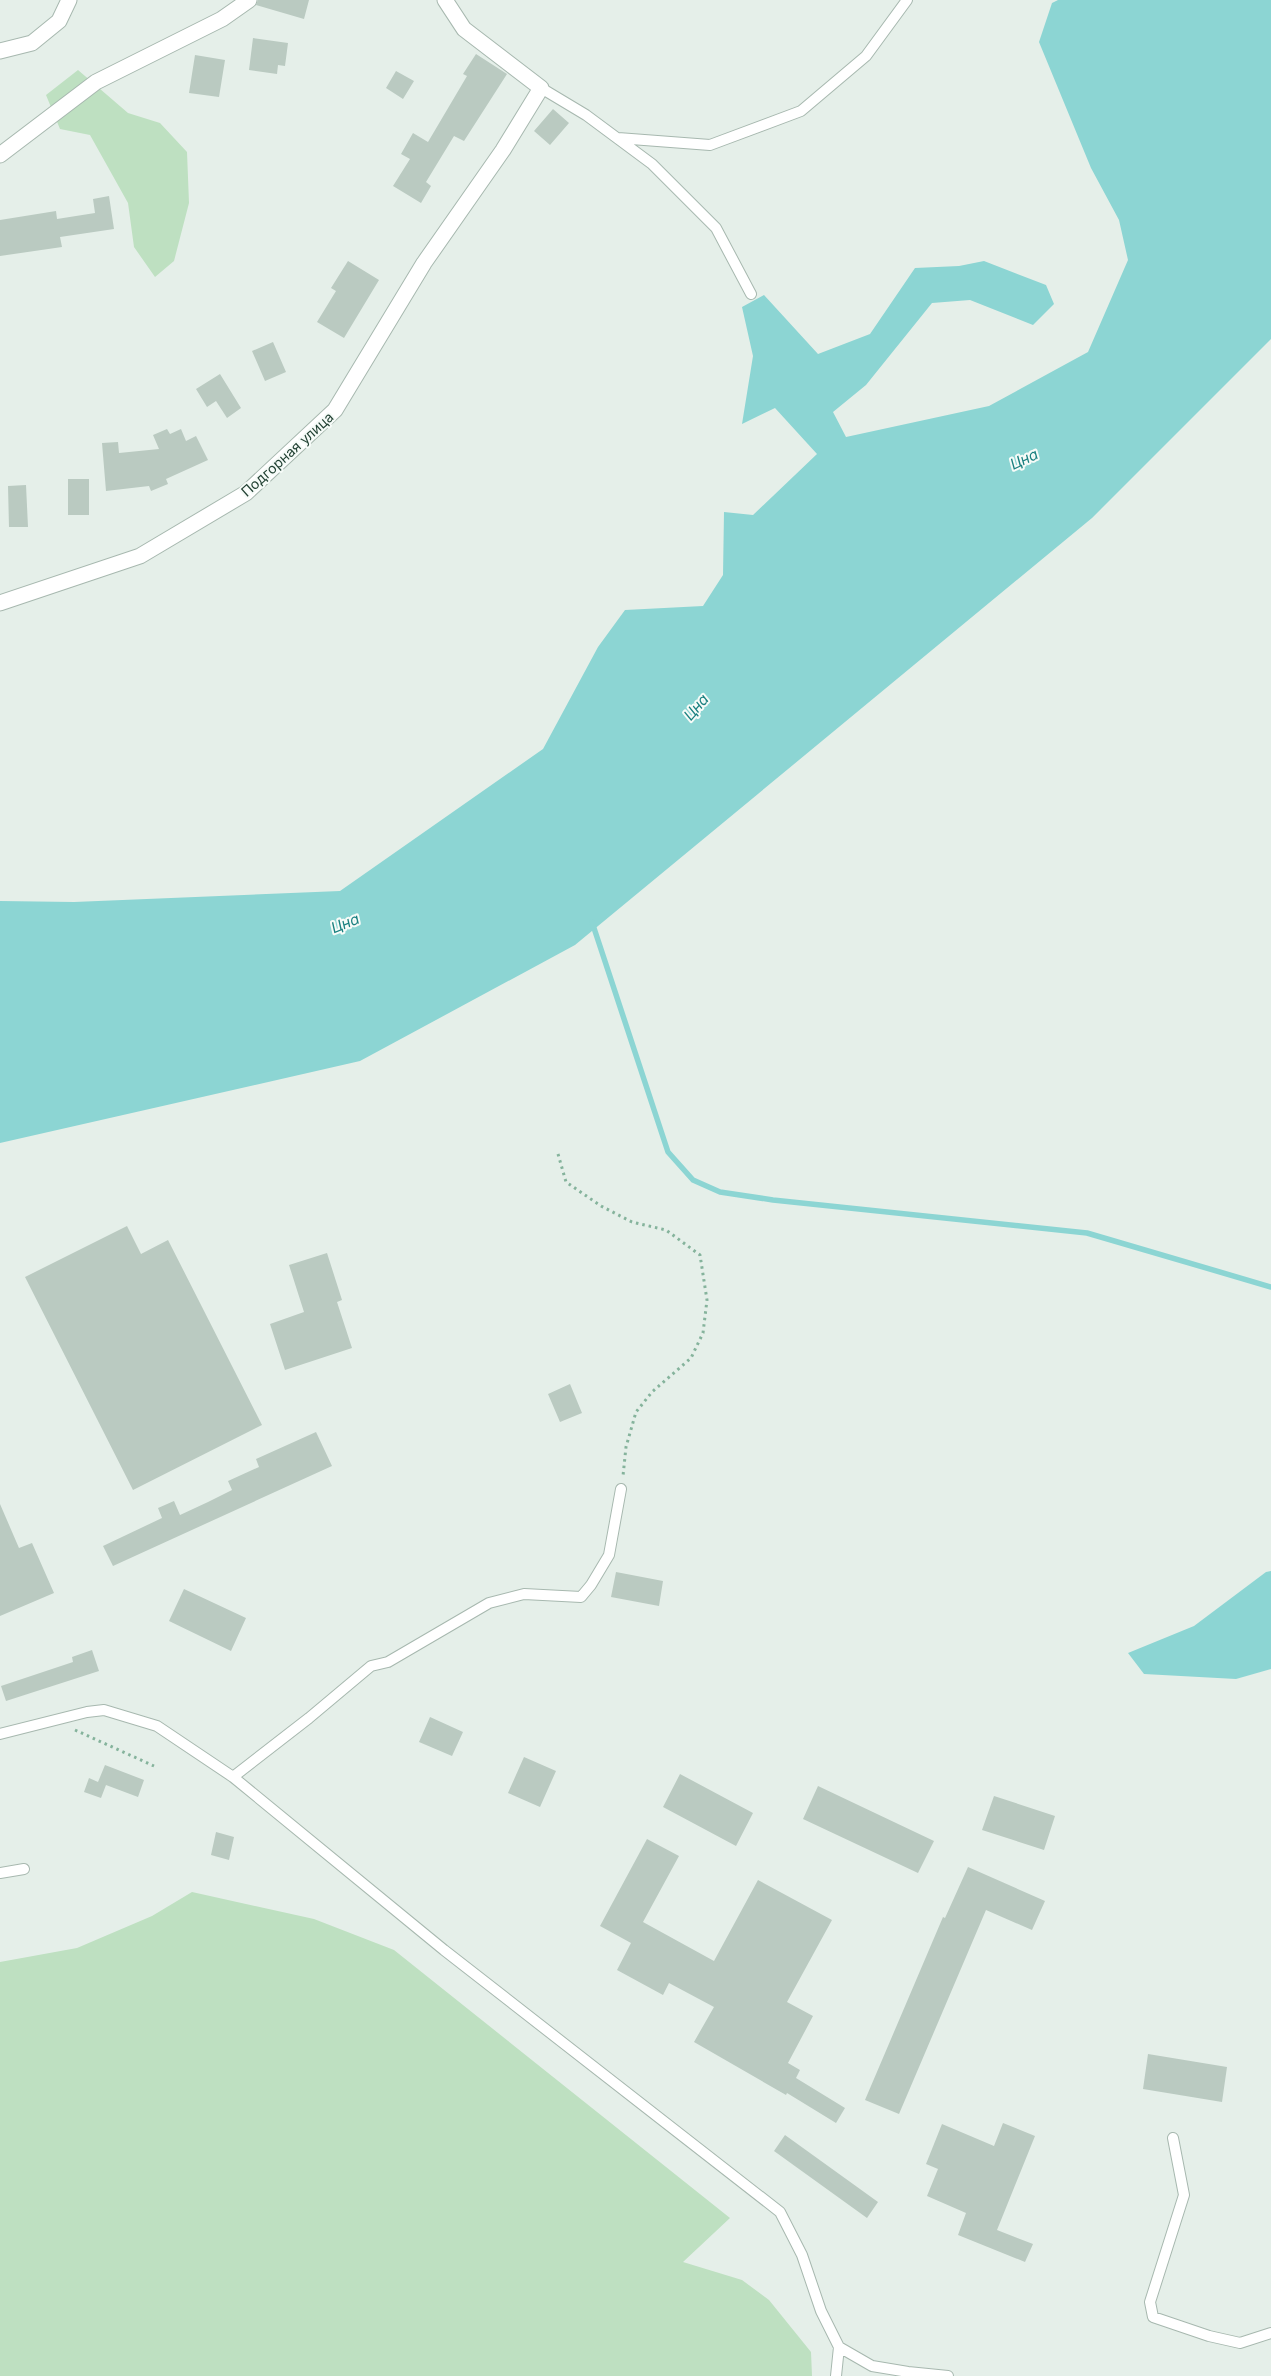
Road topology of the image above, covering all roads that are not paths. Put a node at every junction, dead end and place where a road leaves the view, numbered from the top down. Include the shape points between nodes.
1 (69, 0) edge
2 (249, 0) edge
3 (445, 0) edge
4 (907, 0) edge
5 (0, 52) edge
6 (541, 88) junction
7 (618, 138) junction
8 (0, 155) edge
9 (751, 294) dead end
10 (0, 603) edge
11 (621, 1489) road end
12 (0, 1734) edge
13 (233, 1777) junction
14 (24, 1869) dead end
15 (0, 1874) edge
16 (1173, 2138) dead end
17 (1271, 2332) edge
18 (839, 2347) junction
19 (904, 2374) edge
20 (836, 2376) edge
21 (948, 2376) edge

1 - 5 street via 58,21 32,44
2 - 8 street via 222,19 96,82
3 - 6 street via 464,29
4 - 7 lane via 866,56 801,111 710,145
6 - 7 lane via 586,114
6 - 10 street, Подгорная улица via 503,150 424,263 335,410 246,494 140,556
7 - 9 lane via 652,164 716,228
11 - 13 lane via 609,1555 580,1597 524,1594 489,1603 388,1662 370,1666
12 - 13 lane via 104,1710 157,1726
13 - 18 lane via 444,1950 780,2212 802,2255 821,2311
14 - 15 lane
16 - 17 lane via 1184,2195 1150,2302 1153,2317 1240,2343
18 - 19 lane via 872,2366
18 - 20 lane
19 - 21 lane

